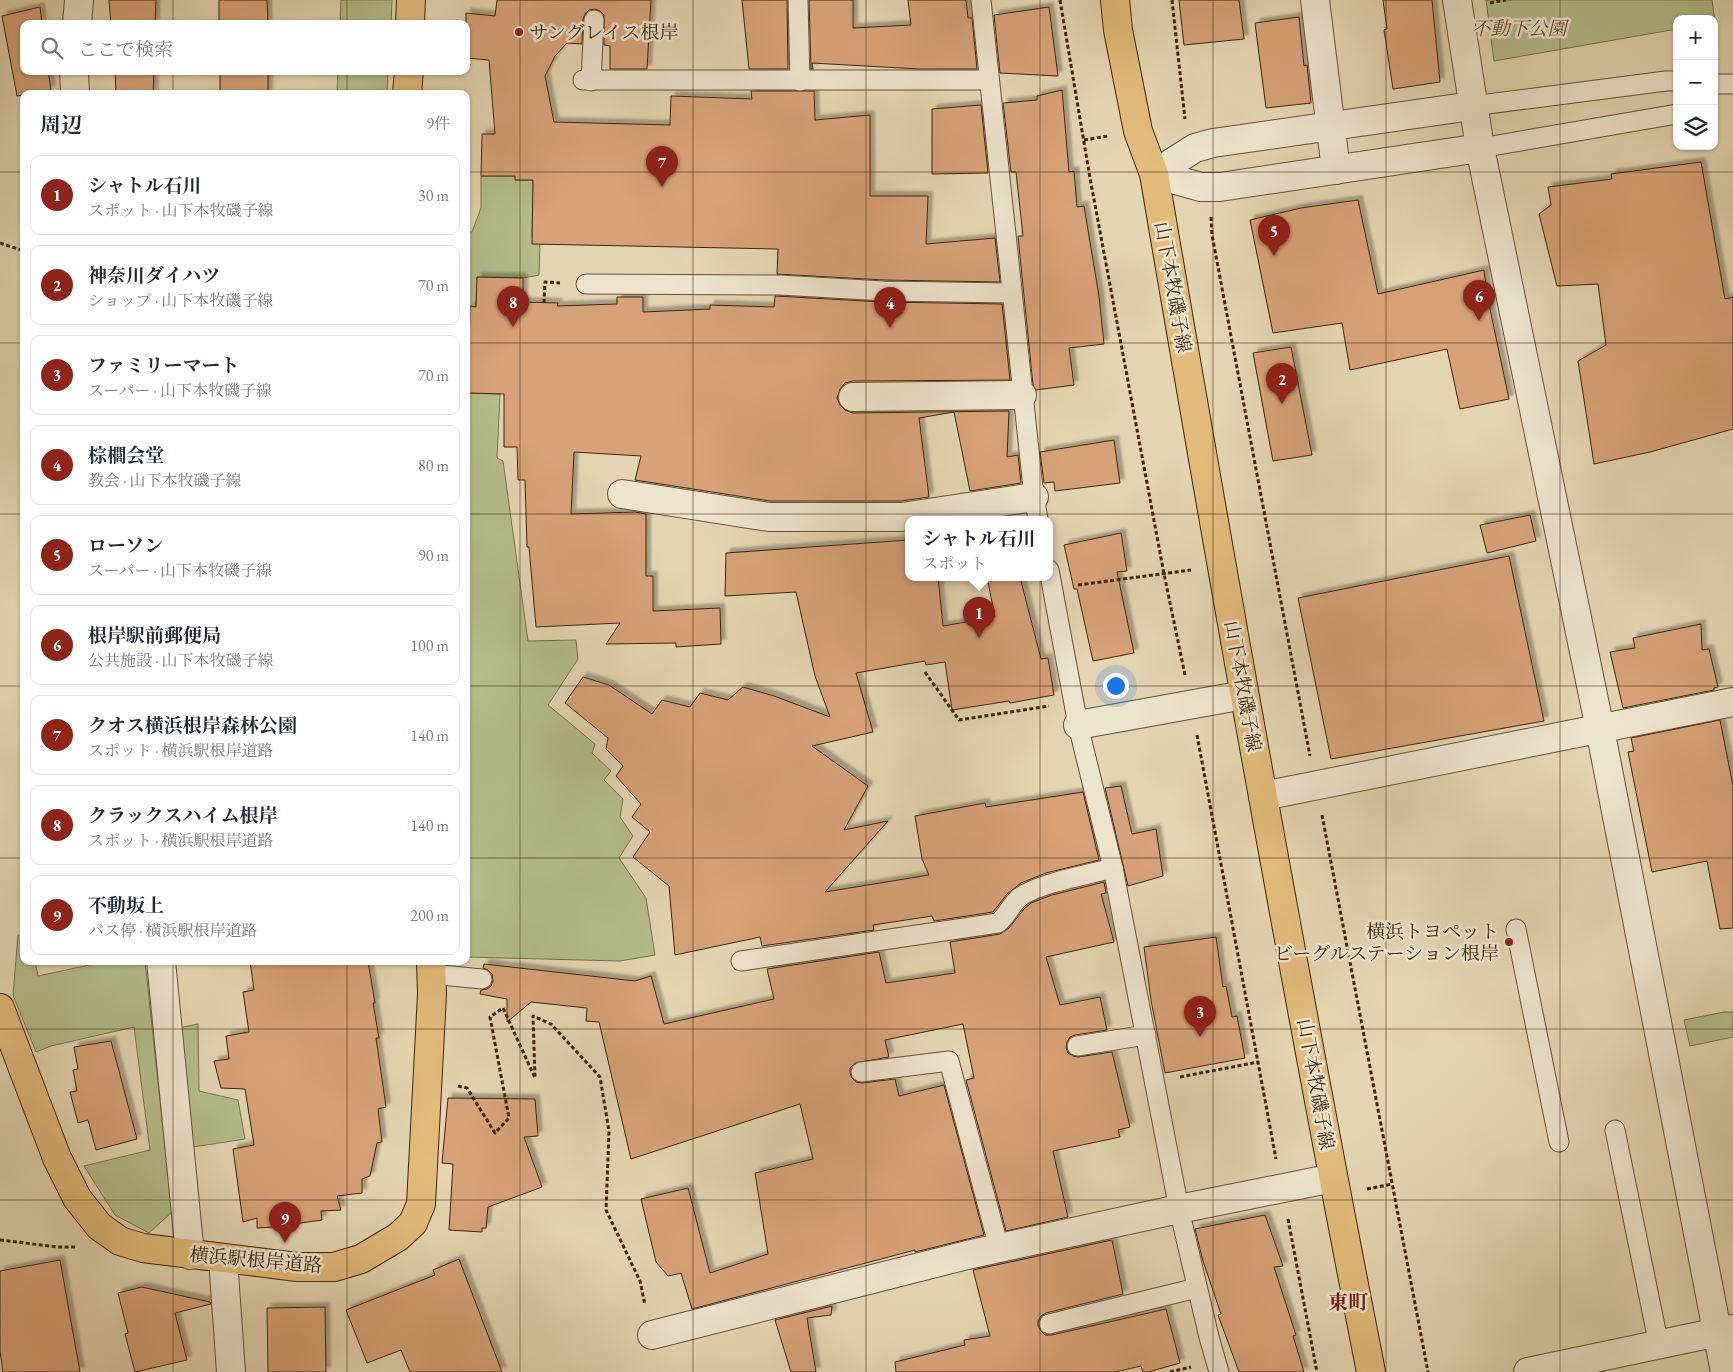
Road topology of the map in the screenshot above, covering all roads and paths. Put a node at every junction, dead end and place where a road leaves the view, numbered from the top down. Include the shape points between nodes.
1 (410, 0) edge
2 (798, 0) edge
3 (985, 0) edge
4 (1115, 0) edge
5 (1172, 0) edge
6 (1315, 0) edge
7 (1457, 0) edge
8 (410, 20) edge
9 (594, 20) dead end
10 (74, 75) edge
11 (409, 75) edge
12 (989, 80) junction
13 (800, 81) junction
14 (1673, 81) edge
15 (74, 90) edge
16 (407, 90) edge
17 (1472, 106) junction
18 (1673, 115) edge
19 (1187, 122) dead end
20 (1329, 126) junction
21 (1480, 148) junction
22 (1336, 170) junction
23 (1154, 174) junction
24 (1213, 213) dead end
25 (0, 242) edge
26 (20, 250) edge
27 (550, 283) dead end
28 (586, 284) dead end
29 (1011, 293) junction
30 (544, 303) dead end
31 (1022, 395) junction
32 (853, 397) dead end
33 (622, 494) dead end
34 (1036, 508) edge
35 (917, 516) edge
36 (905, 517) edge
37 (1222, 566) junction
38 (1053, 579) edge
39 (1051, 581) edge
40 (925, 672) dead end
41 (1244, 695) junction
42 (1733, 702) edge
43 (1076, 713) junction
44 (1600, 729) junction
45 (1311, 761) dead end
46 (1263, 796) junction
47 (1321, 811) dead end
48 (1114, 868) junction
49 (1516, 929) dead end
50 (741, 961) dead end
51 (161, 965) edge
52 (431, 968) edge
53 (482, 979) dead end
54 (0, 1008) edge
55 (1146, 1035) junction
56 (1077, 1046) dead end
57 (1258, 1062) dead end
58 (860, 1072) dead end
59 (1173, 1078) dead end
60 (428, 1081) junction
61 (1615, 1130) dead end
62 (1559, 1142) dead end
63 (1333, 1178) junction
64 (1179, 1208) junction
65 (0, 1240) edge
66 (58, 1247) dead end
67 (999, 1248) junction
68 (190, 1254) junction
69 (223, 1259) junction
70 (1197, 1288) junction
71 (1049, 1324) dead end
72 (1726, 1330) edge
73 (1656, 1331) dead end
74 (652, 1335) joint
75 (231, 1372) edge
76 (1218, 1372) edge
77 (1371, 1372) edge
78 (1428, 1372) edge
79 (1528, 1372) edge
80 (1725, 1372) edge

1 - 8 main road
2 - 13 lane
3 - 12 lane
4 - 23 main road, 山下本牧磯子線 via 1138,131
5 - 19 path
6 - 20 street
7 - 17 street
9 - 13 lane via 587,81
10 - 15 street
11 - 16 main road
12 - 13 lane
12 - 29 lane
14 - 17 lane
17 - 20 street
17 - 21 street
18 - 21 lane
20 - 22 street
20 - 23 street via 1200,146
21 - 22 street
21 - 44 street
22 - 23 street via 1220,187 1201,187
23 - 37 main road, 山下本牧磯子線
24 - 45 path via 1210,223 1212,235
25 - 26 path
27 - 30 path via 545,282
28 - 29 lane via 780,285
29 - 31 lane
31 - 32 street
31 - 34 lane
33 - 36 street via 769,516
34 - 35 street
37 - 38 path
37 - 41 main road, 山下本牧磯子線
39 - 43 lane
40 - 43 path via 959,720
41 - 43 street
41 - 46 main road, 山下本牧磯子線
42 - 44 street
43 - 48 lane
44 - 46 street
44 - 72 street
46 - 63 main road, 山下本牧磯子線
47 - 78 path
48 - 50 lane via 1033,889 1018,899 998,923
48 - 55 lane
49 - 62 lane
51 - 68 street
52 - 53 lane
52 - 60 main road, 横浜駅根岸道路
54 - 68 main road, 横浜駅根岸道路 via 57,1158 77,1198 99,1226 120,1241 143,1248
55 - 56 lane
55 - 64 lane
57 - 59 path
58 - 67 lane via 949,1062
60 - 69 main road, 横浜駅根岸道路 via 422,1204 413,1222 398,1237 361,1259 334,1267 297,1267
60 - 74 path via 467,1088 494,1133 509,1118 490,1017 503,1008 536,1078 533,1016 551,1024 600,1077 609,1132 606,1210 640,1281
61 - 73 lane
63 - 64 street
63 - 77 main road, 山下本牧磯子線
64 - 67 street
64 - 70 lane
65 - 66 path
67 - 74 street
68 - 69 main road, 横浜駅根岸道路
69 - 75 street
70 - 71 lane
70 - 76 lane
72 - 79 street
72 - 80 street

